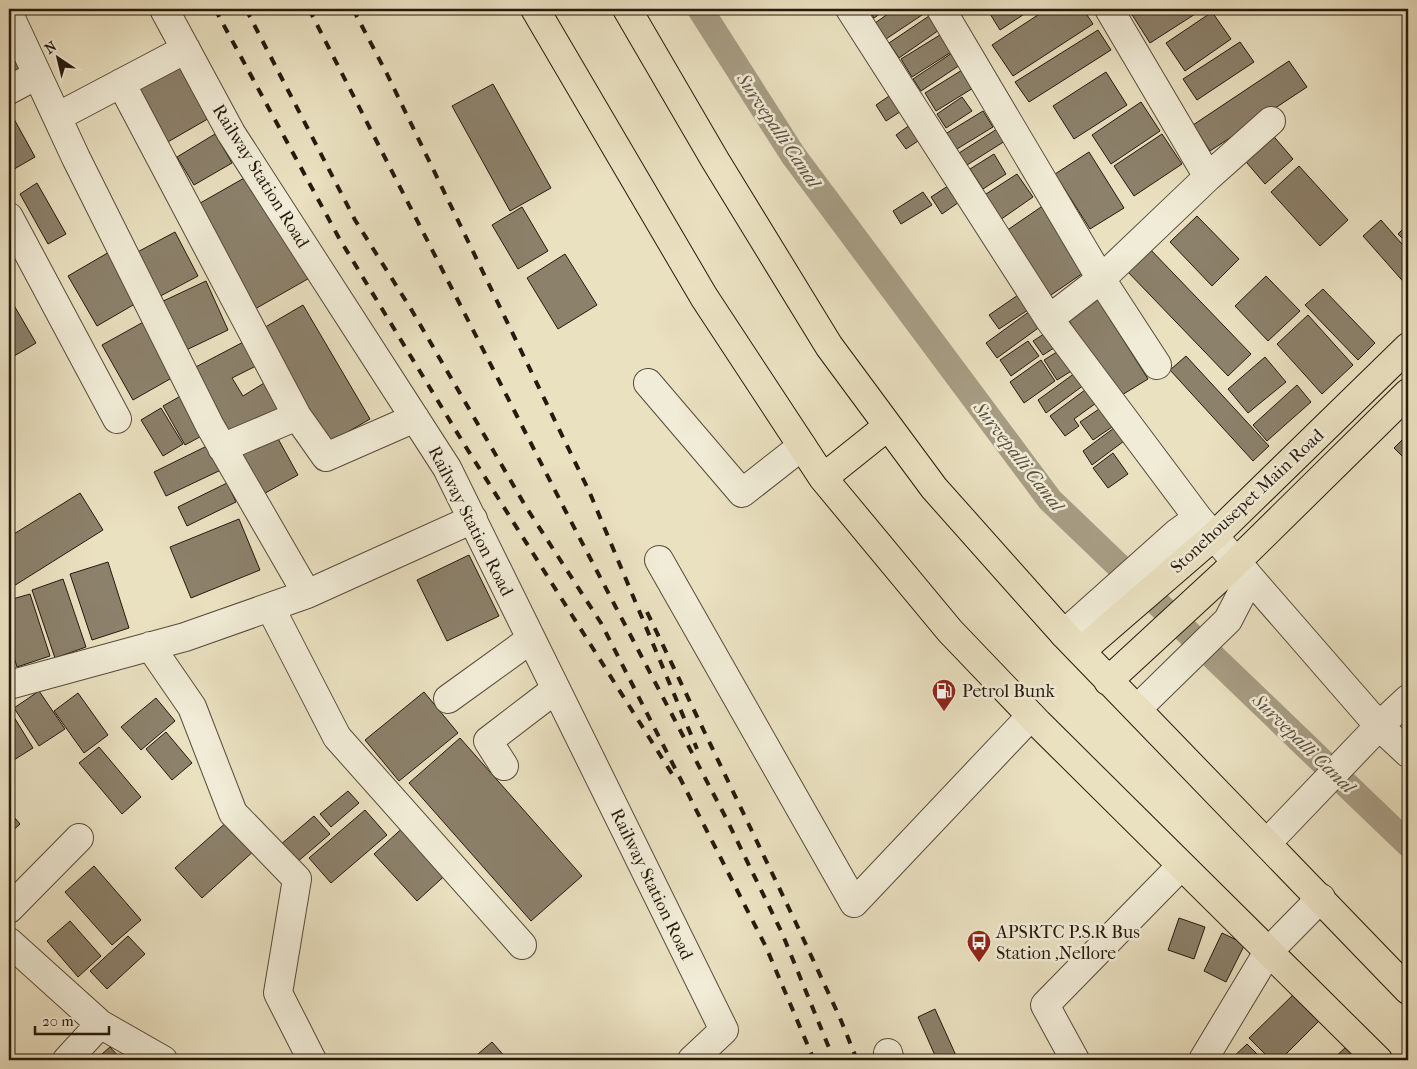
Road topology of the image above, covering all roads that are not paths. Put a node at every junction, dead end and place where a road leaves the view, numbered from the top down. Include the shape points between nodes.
1 (164, 9) edge
2 (535, 9) edge
3 (627, 9) edge
4 (850, 9) edge
5 (941, 9) edge
6 (1109, 9) edge
7 (9, 14) edge
8 (186, 49) junction
9 (38, 75) junction
10 (121, 83) junction
11 (9, 90) edge
12 (57, 117) junction
13 (1271, 121) dead end
14 (1208, 177) junction
15 (9, 217) edge
16 (1101, 279) junction
17 (1049, 319) junction
18 (1408, 346) edge
19 (1157, 366) dead end
20 (648, 382) dead end
21 (1408, 393) edge
22 (297, 416) junction
23 (415, 418) junction
24 (117, 419) dead end
25 (888, 426) junction
26 (802, 446) junction
27 (222, 448) junction
28 (823, 478) junction
29 (473, 519) junction
30 (1204, 534) junction
31 (659, 560) dead end
32 (1242, 568) junction
33 (307, 594) junction
34 (270, 607) junction
35 (1096, 622) junction
36 (531, 639) junction
37 (1073, 643) junction
38 (150, 646) junction
39 (1108, 680) junction
40 (9, 685) edge
41 (556, 689) junction
42 (448, 698) dead end
43 (1408, 699) edge
44 (1145, 700) junction
45 (1031, 716) junction
46 (1379, 726) junction
47 (1408, 752) edge
48 (504, 766) dead end
49 (79, 838) dead end
50 (1267, 843) junction
51 (1181, 866) junction
52 (1321, 898) junction
53 (9, 909) edge
54 (9, 942) edge
55 (522, 945) dead end
56 (1268, 952) junction
57 (1408, 990) edge
58 (100, 1024) junction
59 (67, 1060) edge
60 (163, 1060) edge
61 (312, 1060) edge
62 (692, 1060) edge
63 (1075, 1060) edge
64 (1203, 1060) edge
65 (1378, 1060) edge

1 - 8 street, Railway Station Road
2 - 26 main road via 704,298
3 - 25 main road via 714,160 829,346
4 - 17 street
5 - 16 street
6 - 14 street
7 - 9 street
8 - 10 street
8 - 23 street, Railway Station Road via 231,133
9 - 11 street
9 - 12 street
10 - 12 street
10 - 22 street
12 - 27 street
13 - 14 street
14 - 16 street
15 - 24 street
16 - 17 street
16 - 19 street
17 - 30 street
18 - 30 main road, Stonehousepet Main Road
20 - 26 street via 742,493
21 - 32 main road
22 - 23 street via 326,457
22 - 27 street
23 - 29 street, Railway Station Road via 447,468
25 - 28 main road
25 - 37 main road via 934,488
26 - 28 main road
27 - 33 street
28 - 45 main road via 950,631
29 - 33 street
29 - 36 street, Railway Station Road
30 - 32 street
30 - 35 main road, Stonehousepet Main Road
30 - 35 street via 1176,533
31 - 45 street via 854,903
32 - 39 main road via 1208,589
32 - 44 street via 1244,589 1228,620
32 - 46 street
33 - 34 street
34 - 38 street
34 - 55 street via 337,737
35 - 37 main road, Stonehousepet Main Road
36 - 41 street, Railway Station Road
36 - 42 street
37 - 39 main road
38 - 40 street
38 - 61 street via 192,707 233,813 297,879 278,992
39 - 44 main road
41 - 48 street via 488,741
41 - 62 street, Railway Station Road via 724,1030
43 - 46 street
44 - 50 main road
45 - 51 main road
46 - 47 street
46 - 50 street
49 - 53 street
50 - 52 main road
51 - 56 main road
51 - 63 street via 1044,1005
52 - 56 street
52 - 57 main road
54 - 58 street
56 - 64 street
56 - 65 main road
58 - 59 street
58 - 60 street

